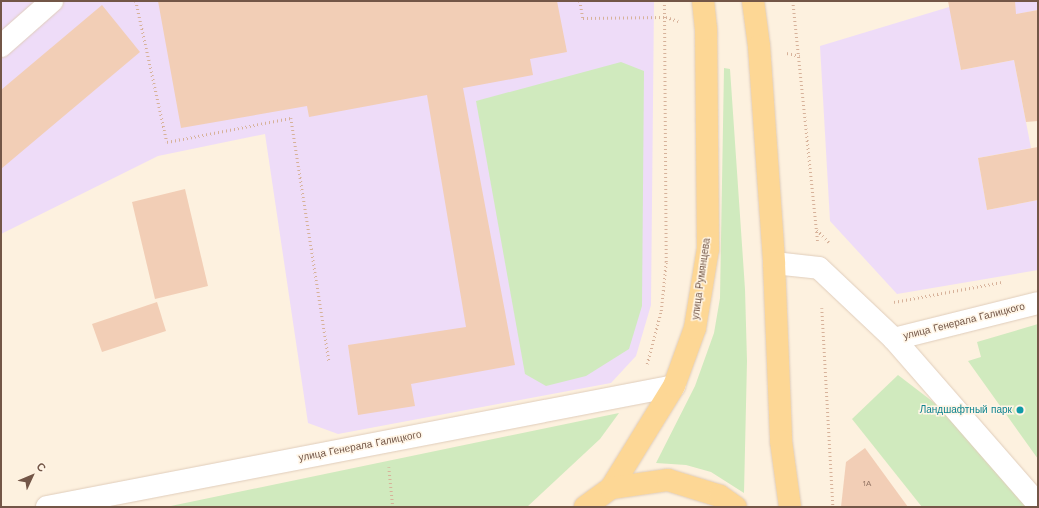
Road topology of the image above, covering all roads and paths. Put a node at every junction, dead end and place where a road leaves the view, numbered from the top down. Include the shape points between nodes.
1 (52, 1) edge
2 (136, 1) edge
3 (580, 1) edge
4 (664, 1) edge
5 (703, 1) edge
6 (753, 1) edge
7 (666, 18) junction
8 (1, 46) edge
9 (817, 229) dead end
10 (833, 246) dead end
11 (774, 263) junction
12 (1008, 281) dead end
13 (1038, 303) edge
14 (886, 304) dead end
15 (894, 339) junction
16 (329, 361) dead end
17 (674, 386) junction
18 (637, 392) junction
19 (387, 441) junction
20 (611, 488) junction
21 (1038, 504) edge
22 (47, 507) edge
23 (393, 507) edge
24 (585, 507) edge
25 (736, 507) edge
26 (790, 507) edge

1 - 8 street
2 - 16 path via 167,142 291,118
3 - 7 path via 583,18
4 - 7 path
5 - 17 main road, улица Румянцева via 706,29 708,249 695,328
6 - 11 main road via 759,46
7 - 18 path via 666,262 660,318
9 - 10 path
11 - 15 street, улица Генерала Галицкого via 820,268
11 - 26 main road via 781,441
12 - 14 path
13 - 15 street, улица Генерала Галицкого
15 - 21 street
17 - 18 street, улица Генерала Галицкого
17 - 20 main road, улица Румянцева
18 - 19 street, улица Генерала Галицкого
19 - 22 street, улица Генерала Галицкого
19 - 23 path
20 - 24 main road
20 - 25 main road via 668,480 720,496

